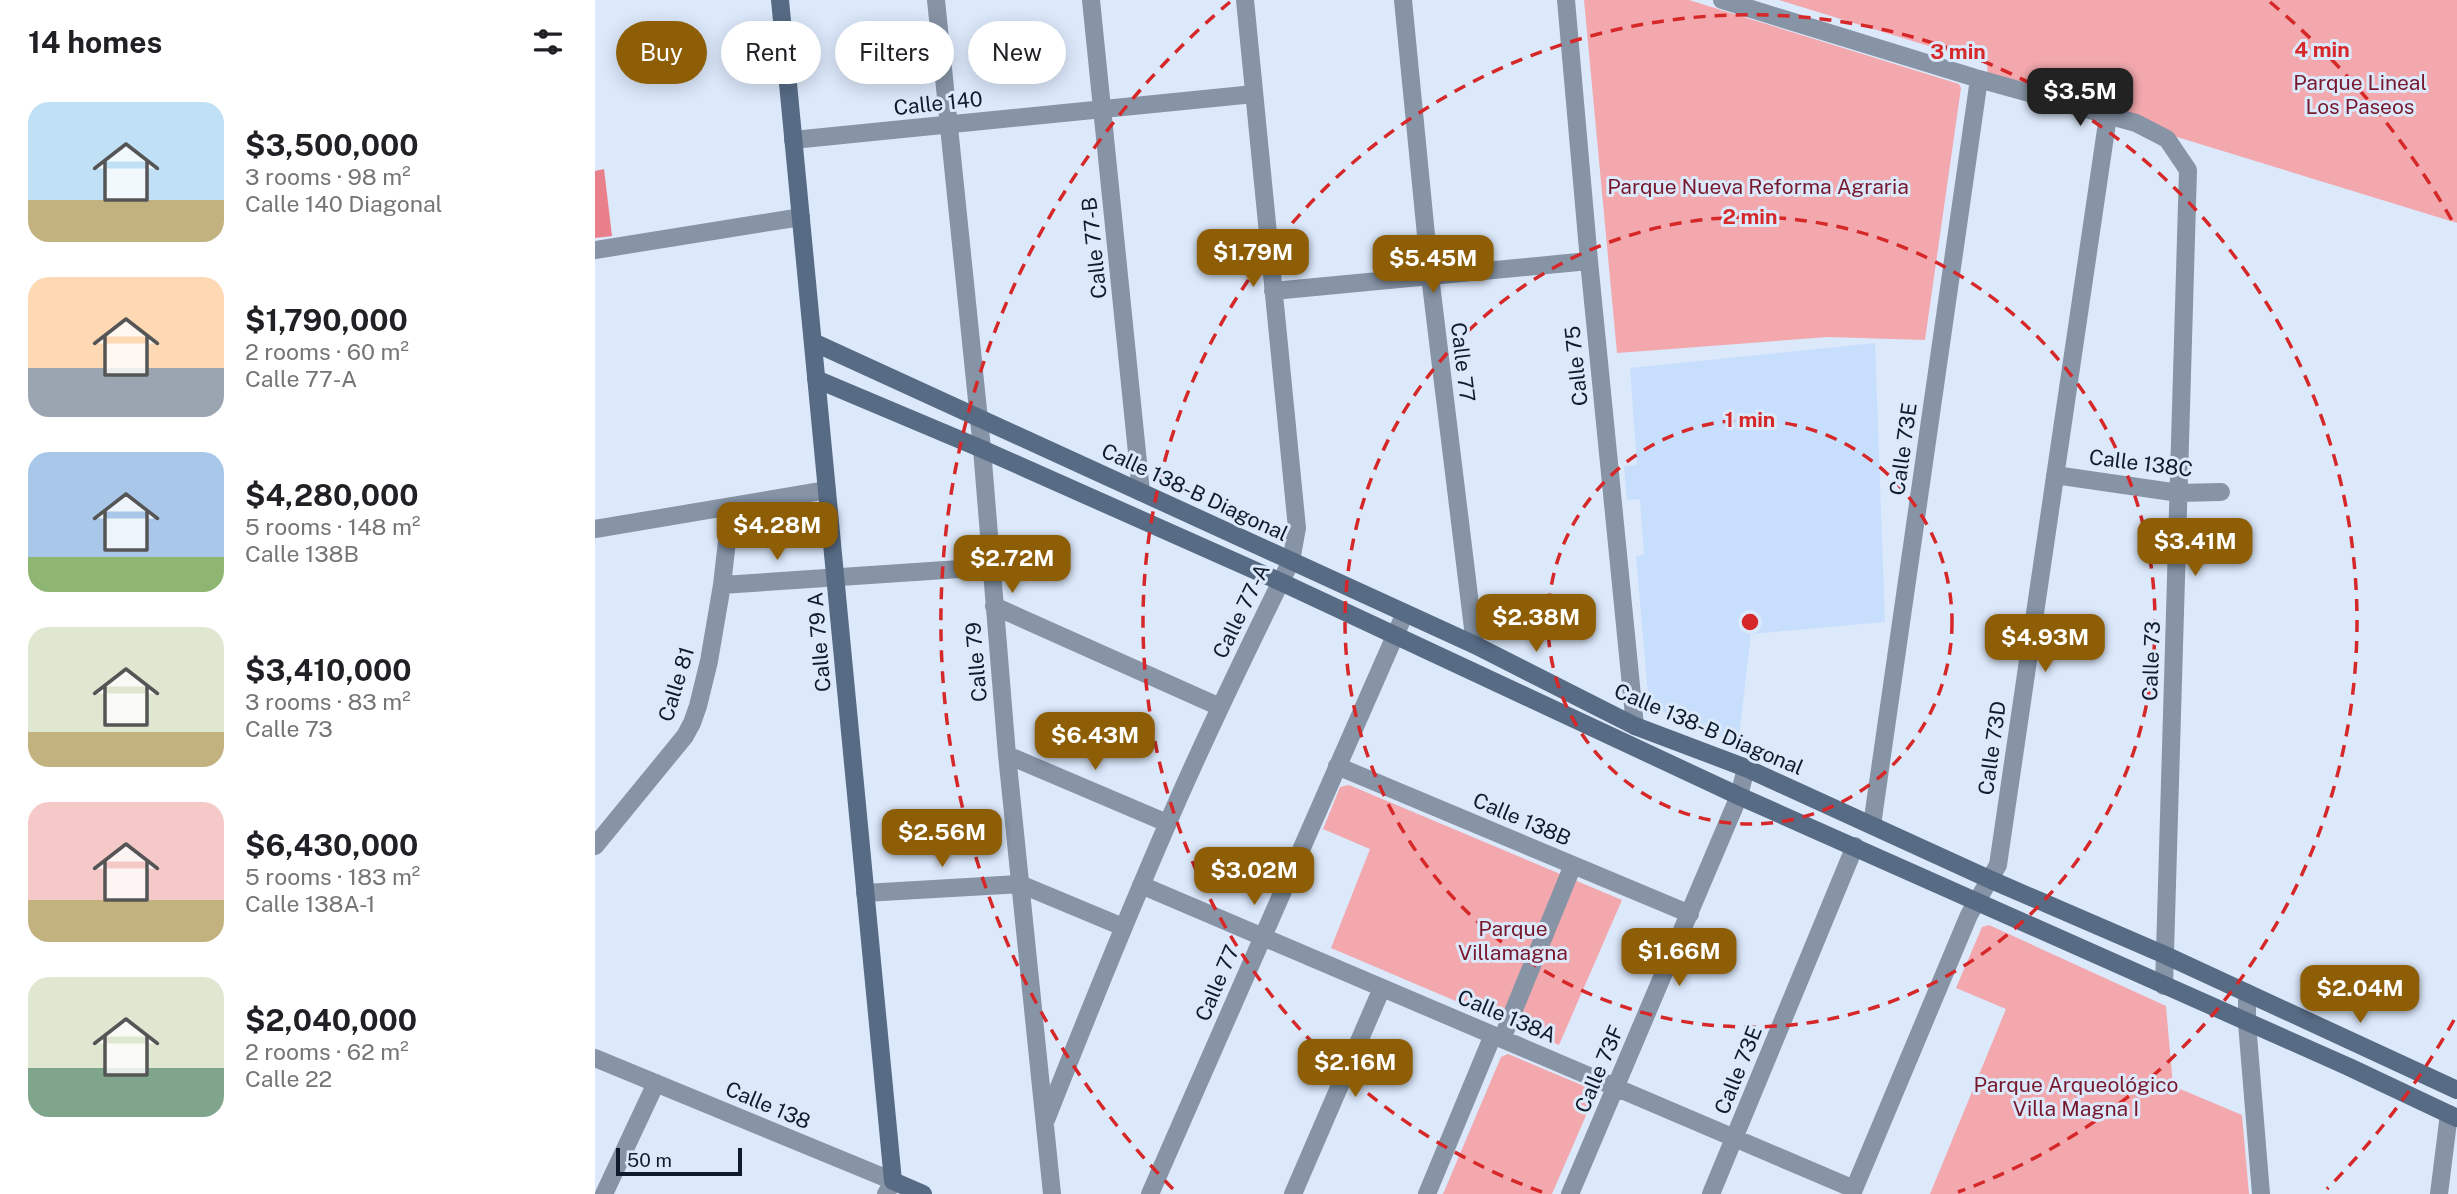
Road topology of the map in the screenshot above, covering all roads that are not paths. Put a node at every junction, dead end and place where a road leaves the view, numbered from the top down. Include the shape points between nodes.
1 (780, 0) edge
2 (936, 0) edge
3 (1091, 0) edge
4 (1245, 0) edge
5 (1403, 0) edge
6 (1566, 0) edge
7 (1722, 0) edge
8 (1979, 79) junction
9 (1254, 94) junction
10 (1102, 109) junction
11 (2108, 116) junction
12 (950, 124) junction
13 (793, 140) junction
14 (801, 217) junction
15 (595, 250) edge
16 (1589, 261) junction
17 (1430, 276) junction
18 (1273, 291) junction
19 (813, 342) junction
20 (816, 379) junction
21 (979, 417) junction
22 (982, 449) junction
23 (2055, 475) junction
24 (827, 490) junction
25 (1141, 492) junction
26 (2221, 492) dead end
27 (2179, 493) junction
28 (731, 506) junction
29 (595, 529) edge
30 (1291, 561) junction
31 (990, 567) junction
32 (835, 577) junction
33 (1280, 582) junction
34 (722, 585) junction
35 (994, 606) junction
36 (1405, 613) junction
37 (1394, 636) junction
38 (1475, 645) junction
39 (1220, 707) junction
40 (1635, 726) junction
41 (1007, 755) junction
42 (1337, 765) junction
43 (1746, 768) junction
44 (1739, 796) junction
45 (1167, 823) junction
46 (1872, 825) junction
47 (595, 846) edge
48 (1855, 846) junction
49 (1573, 865) junction
50 (1989, 879) junction
51 (1020, 884) junction
52 (1141, 885) junction
53 (865, 893) junction
54 (1976, 902) junction
55 (1689, 914) junction
56 (1123, 927) junction
57 (1262, 936) junction
58 (2165, 954) junction
59 (2164, 986) junction
60 (1382, 988) junction
61 (2247, 993) junction
62 (2247, 1023) junction
63 (1498, 1037) junction
64 (595, 1058) edge
65 (656, 1083) junction
66 (1616, 1088) junction
67 (2457, 1090) edge
68 (2453, 1116) edge
69 (1045, 1123) junction
70 (1735, 1138) junction
71 (889, 1188) edge
72 (1853, 1192) edge
73 (604, 1194) edge
74 (923, 1194) edge
75 (1052, 1194) edge
76 (1150, 1194) edge
77 (1293, 1194) edge
78 (1427, 1194) edge
79 (1570, 1194) edge
80 (1711, 1194) edge
81 (2261, 1194) edge
82 (2439, 1194) edge

1 - 13 street, Calle 79 A
2 - 12 street, Calle 79
3 - 10 street, Calle 77-B
4 - 9 street, Calle 77-A
5 - 17 street, Calle 77
6 - 16 street, Calle 75
7 - 8 street
8 - 11 street
8 - 46 street, Calle 73E
9 - 10 street, Calle 140
9 - 18 street, Calle 77-A
10 - 12 street, Calle 140
10 - 25 street, Calle 77-B
11 - 23 street, Calle 73D
11 - 27 street, Calle 73 via 2136,122 2167,139 2188,170
12 - 13 street, Calle 140
12 - 21 street, Calle 79
13 - 14 street, Calle 79 A
14 - 15 street
14 - 19 street, Calle 79 A
16 - 17 street
16 - 40 street, Calle 75
17 - 18 street
17 - 38 street, Calle 77
18 - 30 street, Calle 77-A via 1297,528
19 - 20 street, Calle 79 A
19 - 21 street, Calle 138-B Diagonal
20 - 22 street
20 - 24 street, Calle 79 A
21 - 22 street, Calle 79
21 - 25 street, Calle 138-B Diagonal
22 - 31 street, Calle 79
22 - 33 street
23 - 27 street, Calle 138C
23 - 50 street, Calle 73D via 1998,865
24 - 28 street
24 - 32 street, Calle 79 A
25 - 30 street, Calle 138-B Diagonal
26 - 27 street, Calle 138C
27 - 58 street, Calle 73
28 - 29 street
28 - 34 street, Calle 81
30 - 33 street, Calle 77-A
30 - 36 street, Calle 138-B Diagonal
31 - 32 street
31 - 35 street, Calle 79
32 - 34 street
32 - 53 street, Calle 79 A
33 - 37 street
33 - 39 street, Calle 77-A
34 - 47 street, Calle 81 via 692,723
35 - 39 street
35 - 41 street, Calle 79
36 - 37 street, Calle 77
36 - 38 street, Calle 138-B Diagonal
37 - 42 street, Calle 77
37 - 44 street
38 - 40 street, Calle 138-B Diagonal
39 - 45 street, Calle 77-A
40 - 43 street, Calle 138-B Diagonal
41 - 45 street
41 - 51 street, Calle 79
42 - 49 street, Calle 138B
42 - 57 street, Calle 77
43 - 44 street, Calle 73F
43 - 46 street, Calle 138-B Diagonal
44 - 48 street
44 - 55 street, Calle 73F
45 - 52 street, Calle 77-A
46 - 50 street, Calle 138-B Diagonal
48 - 54 street
48 - 70 street, Calle 73E
49 - 55 street, Calle 138B
49 - 63 street
50 - 54 street, Calle 73D
50 - 58 street, Calle 138-B Diagonal
51 - 53 street
51 - 56 street
51 - 69 street, Calle 79
52 - 56 street, Calle 77-A
52 - 57 street, Calle 138A
53 - 71 street, Calle 79 A
54 - 59 street
54 - 72 street, Calle 73D
55 - 66 street, Calle 73F
56 - 69 street, Calle 77-A
57 - 60 street, Calle 138A
57 - 76 street, Calle 77
58 - 59 street, Calle 73
58 - 61 street, Calle 138-B Diagonal
59 - 62 street
60 - 63 street, Calle 138A
60 - 77 street
61 - 62 street
61 - 67 street, Calle 138-B Diagonal
62 - 68 street
62 - 81 street
63 - 66 street, Calle 138A
63 - 78 street
64 - 65 street, Calle 138
65 - 71 street, Calle 138
65 - 73 street
66 - 70 street, Calle 138A
66 - 79 street, Calle 73F
68 - 82 street
69 - 75 street, Calle 79
70 - 72 street, Calle 138A
70 - 80 street, Calle 73E
71 - 74 street, Calle 138

